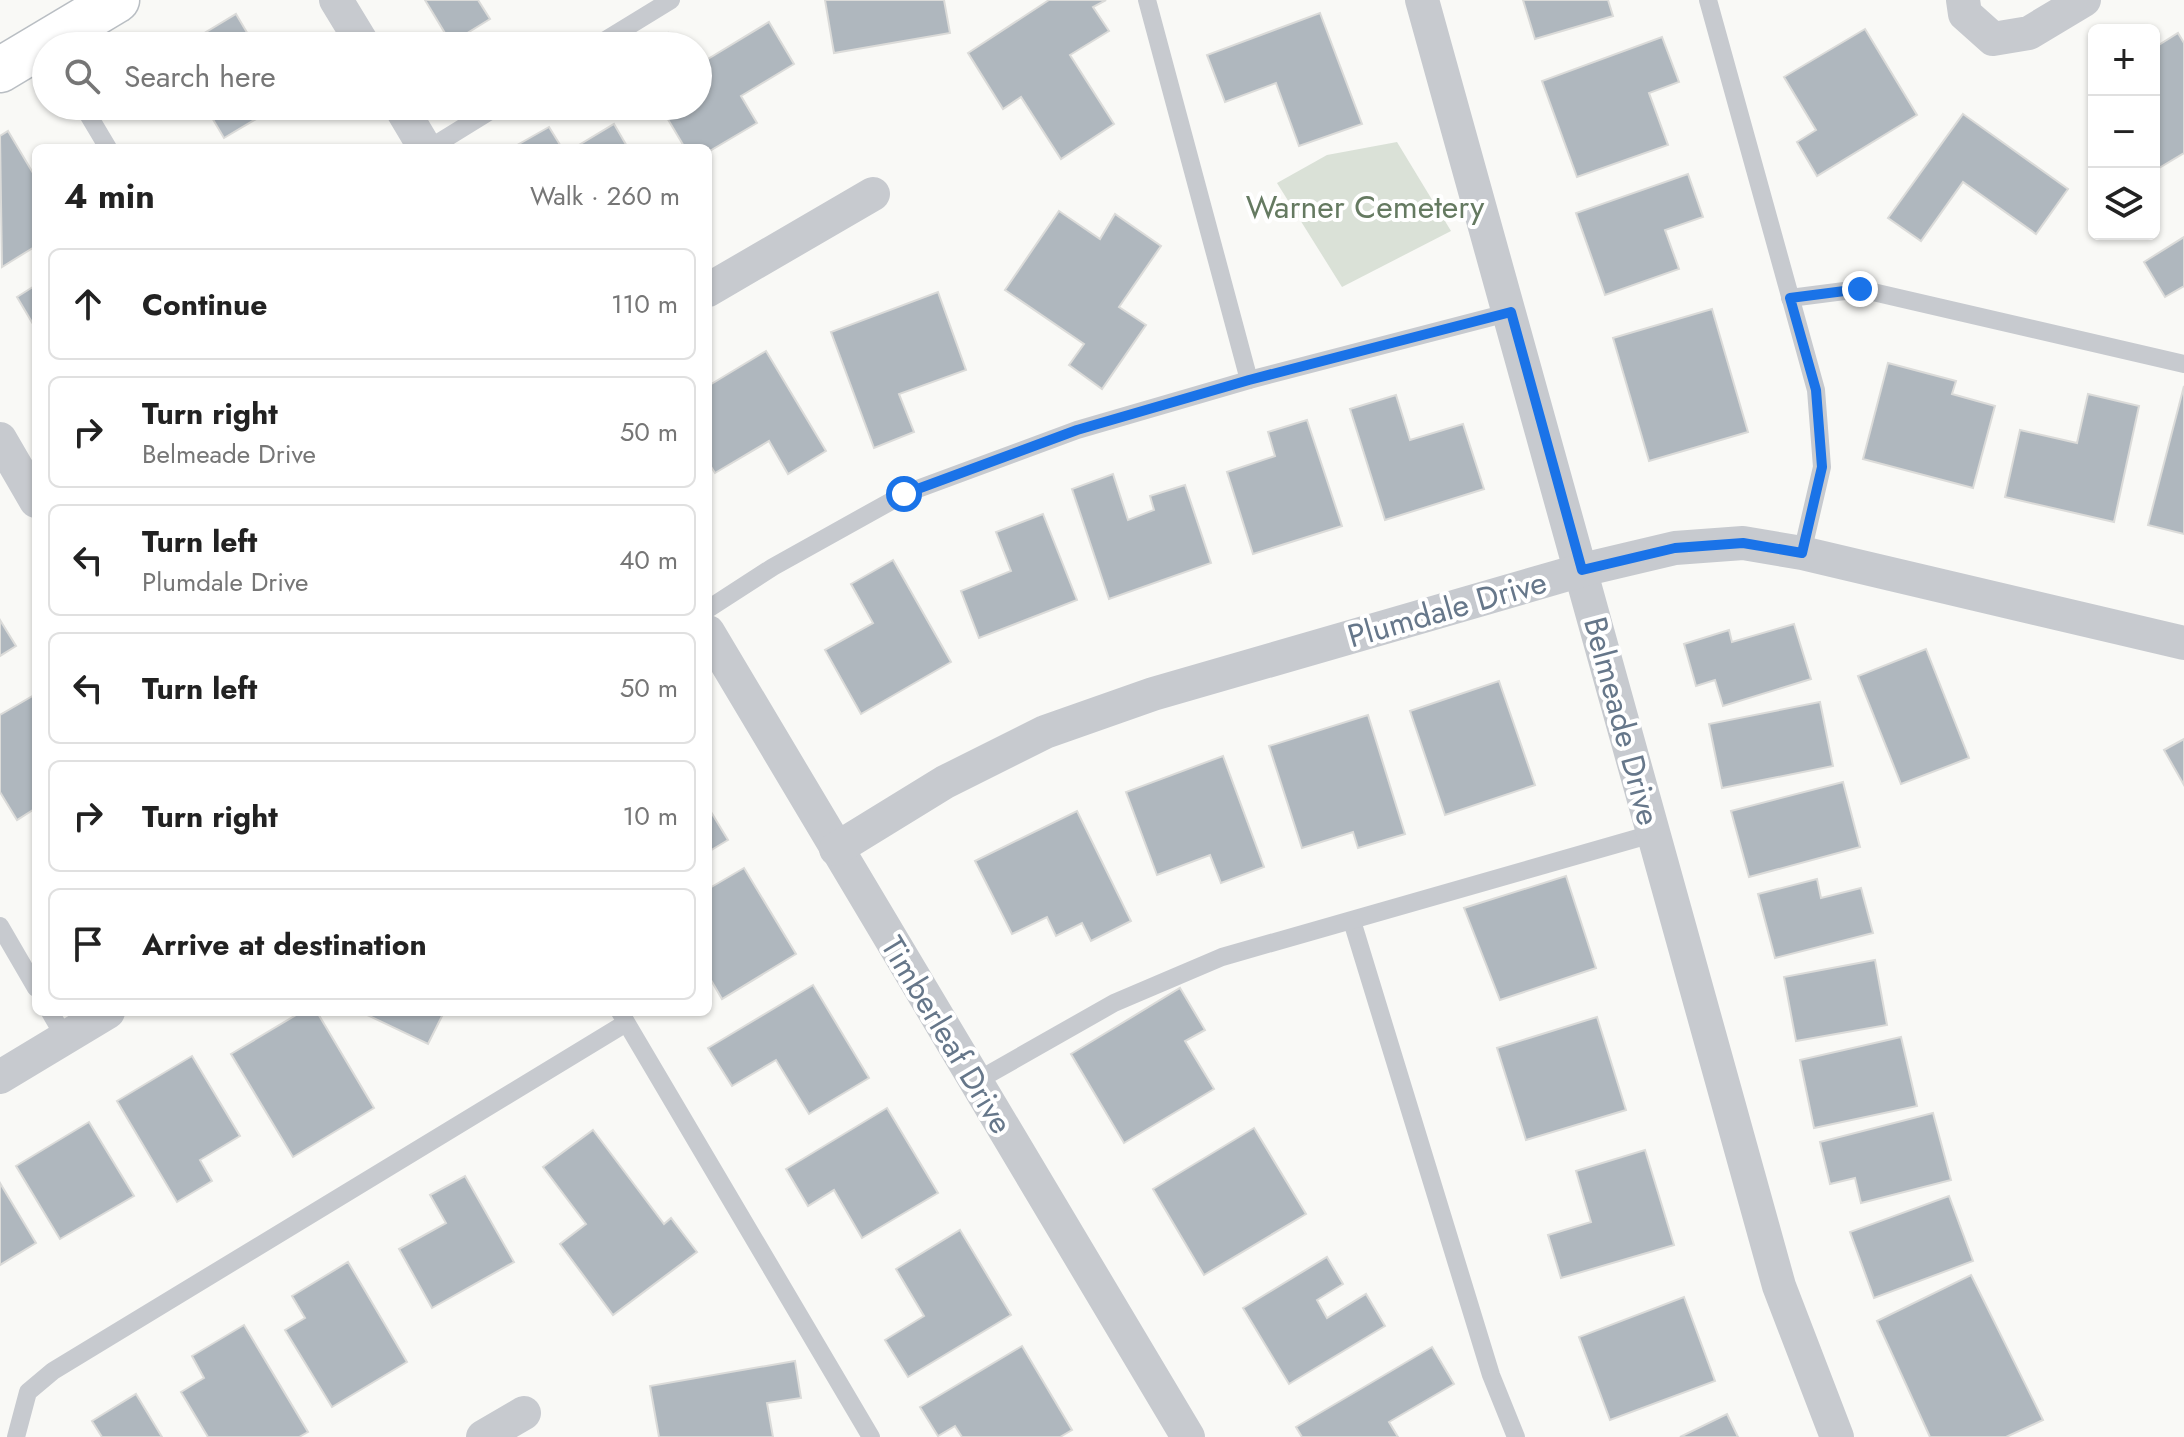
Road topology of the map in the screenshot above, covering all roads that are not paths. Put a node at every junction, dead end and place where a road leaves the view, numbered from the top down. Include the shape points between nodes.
1 (117, 0) edge
2 (336, 0) edge
3 (671, 0) edge
4 (1147, 0) edge
5 (1422, 0) edge
6 (1708, 0) edge
7 (1963, 0) edge
8 (2084, 0) edge
9 (65, 32) edge
10 (355, 32) edge
11 (619, 32) edge
12 (32, 52) edge
13 (0, 70) edge
14 (91, 120) edge
15 (409, 120) edge
16 (475, 120) edge
17 (106, 144) edge
18 (425, 144) edge
19 (435, 144) edge
20 (873, 194) dead end
21 (712, 288) edge
22 (1790, 298) junction
23 (1511, 312) junction
24 (2184, 364) edge
25 (1249, 380) junction
26 (0, 439) edge
27 (32, 494) edge
28 (1802, 553) junction
29 (1582, 570) junction
30 (712, 606) edge
31 (712, 639) edge
32 (2184, 643) edge
33 (1652, 834) junction
34 (836, 849) junction
35 (1352, 921) junction
36 (0, 926) edge
37 (32, 981) edge
38 (93, 1016) edge
39 (623, 1017) edge
40 (58, 1025) edge
41 (0, 1077) edge
42 (975, 1082) junction
43 (524, 1413) dead end
44 (16, 1437) edge
45 (483, 1437) edge
46 (871, 1437) edge
47 (1188, 1437) edge
48 (1516, 1437) edge
49 (1837, 1437) edge

1 - 9 street
2 - 10 street
3 - 11 lane
4 - 25 lane
5 - 23 street, Belmeade Drive
6 - 22 lane
7 - 8 street via 1965,14 1993,39 2029,33
12 - 13 street
14 - 17 lane
15 - 18 street
16 - 19 lane
20 - 21 street
22 - 24 lane via 1860,289
22 - 28 lane via 1816,390 1822,467
23 - 25 lane
23 - 29 street, Belmeade Drive
25 - 30 lane via 1077,430 904,494
26 - 27 street
28 - 29 street, Plumdale Drive via 1743,543 1675,548
28 - 32 street, Plumdale Drive
29 - 33 street, Belmeade Drive
29 - 34 street, Plumdale Drive via 1153,694 1045,732 945,782
31 - 34 street, Timberleaf Drive
33 - 35 lane
33 - 49 street, Belmeade Drive via 1779,1286
34 - 42 street, Timberleaf Drive
35 - 42 lane via 1222,957 1114,1003
35 - 48 lane via 1491,1375
36 - 37 lane
38 - 40 street
39 - 44 lane via 53,1371 28,1392
39 - 46 lane
40 - 41 street
42 - 47 street, Timberleaf Drive
43 - 45 street

